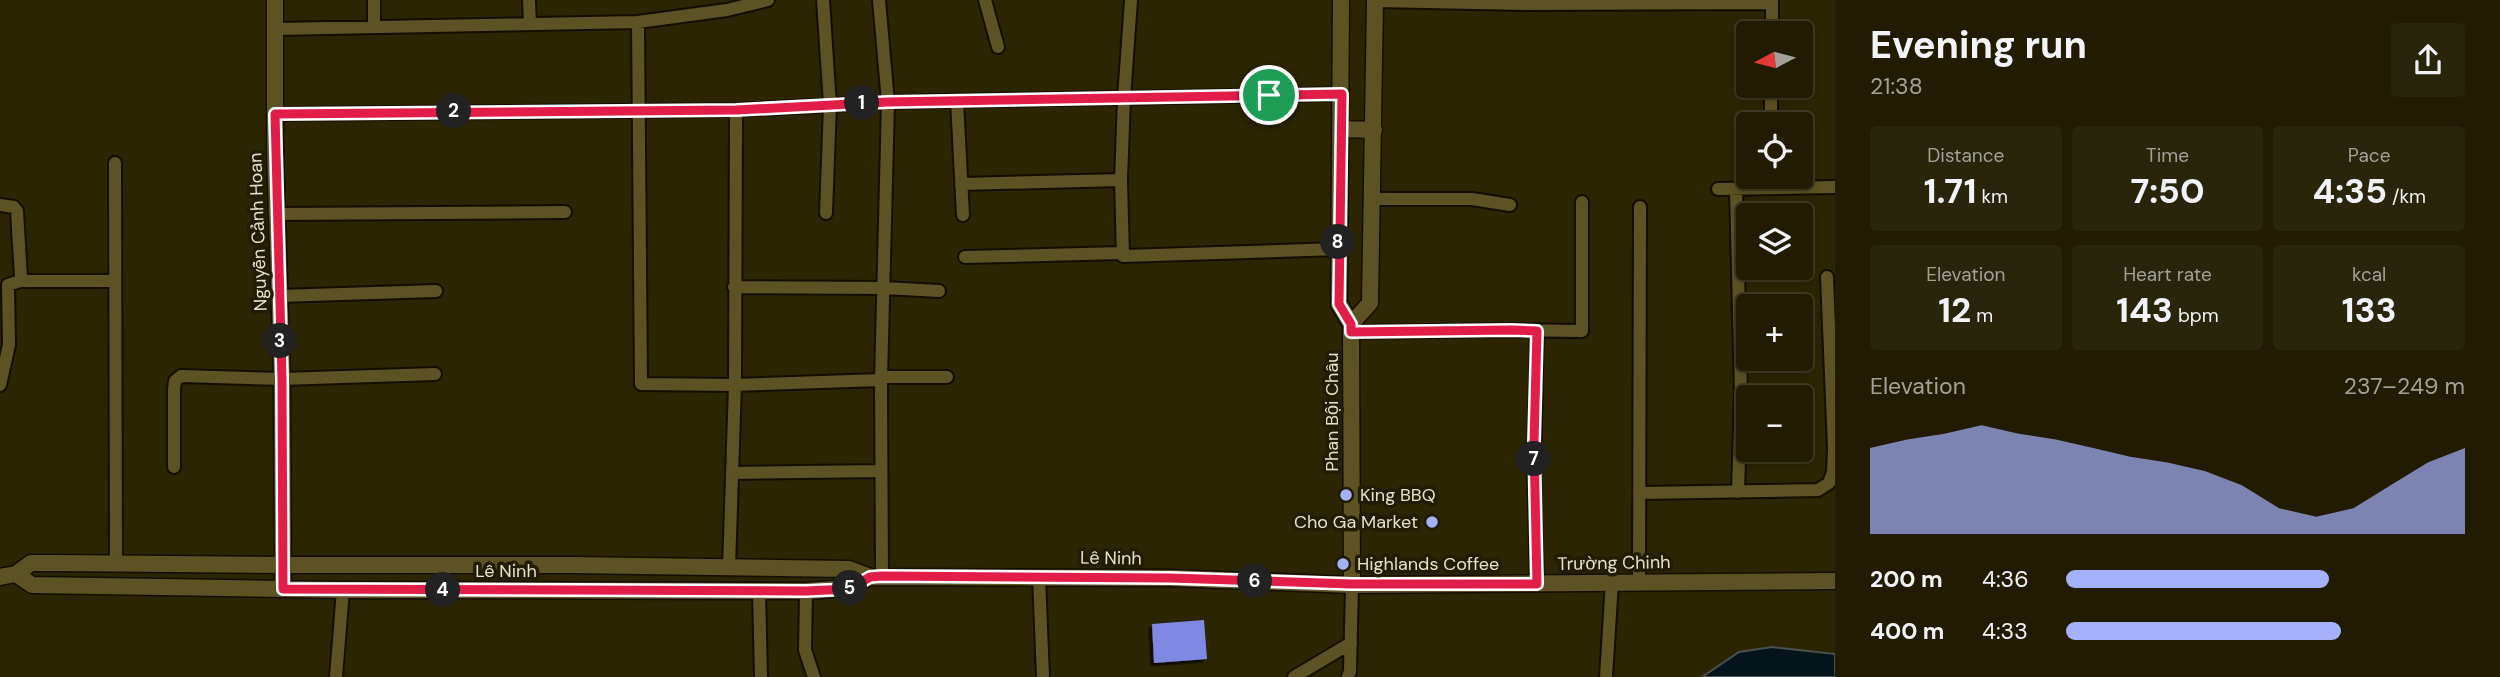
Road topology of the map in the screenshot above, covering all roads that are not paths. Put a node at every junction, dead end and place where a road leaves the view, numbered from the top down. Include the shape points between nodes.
1 (275, 0) edge
2 (374, 0) edge
3 (529, 0) edge
4 (768, 0) edge
5 (823, 0) edge
6 (879, 0) edge
7 (985, 0) edge
8 (1131, 0) edge
9 (1341, 0) edge
10 (1375, 1) edge
11 (1772, 1) edge
12 (1525, 2) edge
13 (1772, 21) edge
14 (638, 22) junction
15 (530, 24) junction
16 (374, 27) junction
17 (276, 29) junction
18 (998, 47) dead end
19 (1342, 94) junction
20 (1124, 98) junction
21 (957, 101) junction
22 (888, 102) junction
23 (830, 105) junction
24 (639, 110) junction
25 (736, 110) junction
26 (275, 114) junction
27 (1341, 129) junction
28 (1374, 130) junction
29 (115, 163) dead end
30 (1121, 180) junction
31 (961, 184) junction
32 (1813, 185) edge
33 (1835, 187) edge
34 (1718, 189) dead end
35 (1736, 189) joint
36 (1372, 199) junction
37 (1583, 202) dead end
38 (0, 205) edge
39 (1510, 205) dead end
40 (1640, 207) dead end
41 (565, 212) dead end
42 (826, 213) dead end
43 (277, 214) junction
44 (963, 215) dead end
45 (1338, 248) junction
46 (1121, 253) junction
47 (965, 257) dead end
48 (1827, 277) dead end
49 (20, 281) junction
50 (114, 281) junction
51 (734, 287) junction
52 (884, 288) junction
53 (436, 291) dead end
54 (939, 291) dead end
55 (279, 296) junction
56 (1351, 328) junction
57 (1537, 331) junction
58 (1833, 358) edge
59 (435, 374) dead end
60 (947, 377) dead end
61 (282, 379) junction
62 (881, 380) junction
63 (0, 385) edge
64 (735, 385) junction
65 (1834, 449) edge
66 (174, 467) dead end
67 (881, 471) junction
68 (733, 473) junction
69 (1738, 492) junction
70 (1640, 493) junction
71 (116, 564) junction
72 (282, 565) junction
73 (571, 565) junction
74 (729, 567) junction
75 (8, 575) edge
76 (1039, 576) junction
77 (876, 577) junction
78 (1835, 581) edge
79 (1612, 582) junction
80 (1639, 582) junction
81 (1352, 584) junction
82 (1537, 584) junction
83 (283, 589) junction
84 (343, 590) junction
85 (570, 590) junction
86 (759, 591) junction
87 (806, 591) junction
88 (1350, 642) junction
89 (1350, 675) edge
90 (336, 677) edge
91 (761, 677) edge
92 (814, 677) edge
93 (1043, 677) edge
94 (1294, 677) edge
95 (1606, 677) edge

1 - 17 street, Nguyễn Cảnh Hoan
2 - 16 street
3 - 15 street
4 - 14 street
5 - 23 street
6 - 22 street
7 - 18 street
8 - 20 street
9 - 19 street, Phan Bội Châu
10 - 12 street
10 - 28 street
11 - 12 street
11 - 13 street
14 - 15 street
14 - 24 street
15 - 16 street
16 - 17 street
17 - 26 street, Nguyễn Cảnh Hoan
19 - 20 street
19 - 27 street, Phan Bội Châu
20 - 21 street
20 - 30 street
21 - 22 street
21 - 31 street
22 - 23 street
22 - 52 street
23 - 25 street
23 - 42 street
24 - 25 street
24 - 26 street
24 - 64 street via 641,384
25 - 51 street
26 - 43 street, Nguyễn Cảnh Hoan
27 - 28 street
27 - 45 street, Phan Bội Châu
28 - 36 street
29 - 50 street
30 - 31 street
30 - 46 street
31 - 44 street
32 - 33 street
34 - 35 street
35 - 69 street via 1741,394
36 - 39 street
36 - 56 street via 1370,303
37 - 57 street via 1582,331
38 - 49 street via 14,206 17,211
40 - 70 street
41 - 43 street
43 - 55 street, Nguyễn Cảnh Hoan
45 - 46 street via 1126,257
45 - 56 street, Phan Bội Châu via 1339,304
46 - 47 street
48 - 58 street
49 - 50 street
49 - 63 street via 8,285 9,345
50 - 71 street
51 - 52 street
51 - 64 street
52 - 54 street
52 - 62 street
53 - 55 street
55 - 61 street, Nguyễn Cảnh Hoan
56 - 57 street
56 - 81 street, Phan Bội Châu
57 - 82 street
58 - 65 street
59 - 61 street
60 - 62 street
61 - 66 street via 178,378 174,389
61 - 72 street, Nguyễn Cảnh Hoan
62 - 64 street
62 - 67 street
64 - 68 street
65 - 69 street via 1832,478 1825,488
67 - 68 street
67 - 77 street
68 - 74 street
69 - 70 street
70 - 80 street
71 - 72 street, Lê Ninh
71 - 75 street, Lê Ninh via 31,563
72 - 73 street, Lê Ninh
72 - 83 street, Nguyễn Cảnh Hoan
73 - 74 street, Lê Ninh
73 - 85 street
74 - 77 street, Lê Ninh via 849,569
75 - 83 street, Lê Ninh via 32,584
76 - 77 street, Lê Ninh
76 - 81 street, Lê Ninh
76 - 93 street
77 - 87 street, Lê Ninh via 849,589
78 - 80 street, Trường Chinh
79 - 80 street, Trường Chinh
79 - 82 street, Trường Chinh
79 - 95 street
81 - 82 street, Trường Chinh
81 - 88 street
83 - 84 street, Lê Ninh
84 - 85 street, Lê Ninh
84 - 90 street
85 - 86 street, Lê Ninh
86 - 87 street, Lê Ninh
86 - 91 street
87 - 92 street via 804,640
88 - 89 street
88 - 94 street

